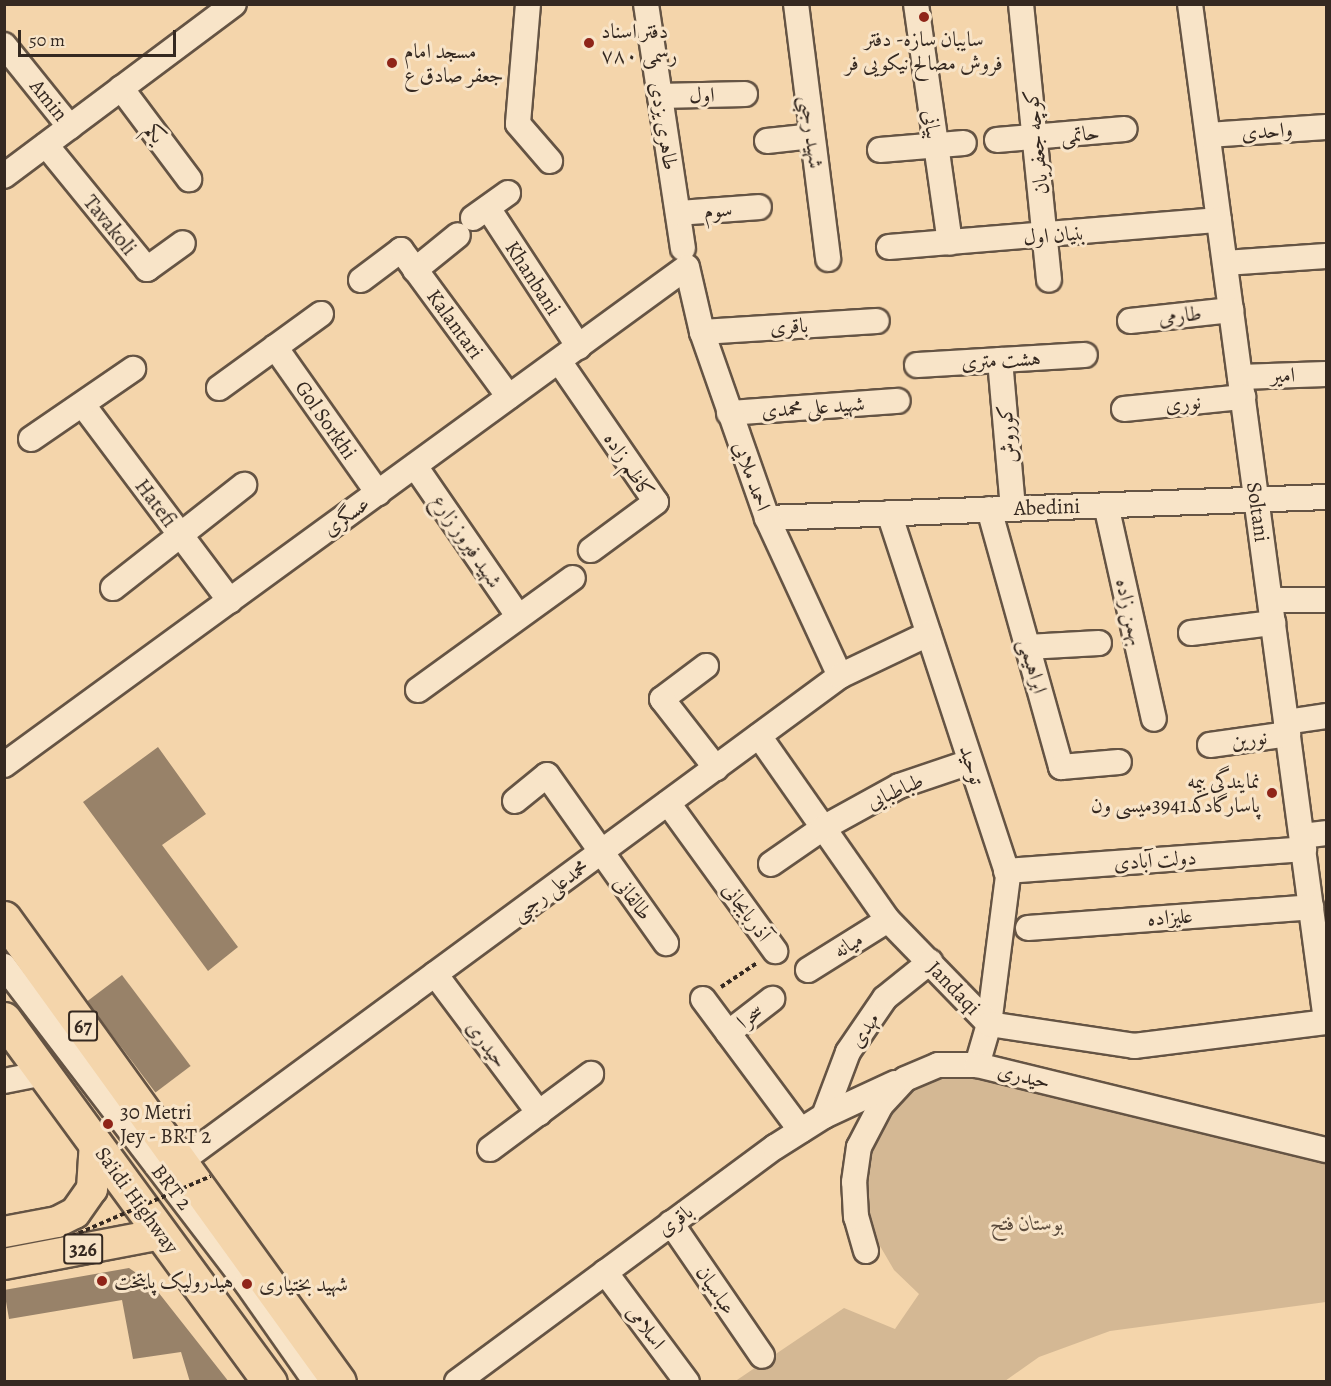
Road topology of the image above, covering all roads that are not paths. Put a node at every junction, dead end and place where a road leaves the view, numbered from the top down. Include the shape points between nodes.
1 (234, 4) edge
2 (528, 4) edge
3 (646, 4) edge
4 (796, 4) edge
5 (916, 4) edge
6 (1021, 4) edge
7 (1190, 4) edge
8 (4, 45) edge
9 (121, 88) junction
10 (745, 94) dead end
11 (660, 96) junction
12 (70, 126) junction
13 (1326, 127) edge
14 (1125, 129) dead end
15 (1208, 135) junction
16 (812, 136) junction
17 (1036, 138) junction
18 (997, 140) dead end
19 (767, 141) dead end
20 (964, 143) dead end
21 (46, 145) junction
22 (935, 146) junction
23 (880, 150) dead end
24 (550, 161) dead end
25 (4, 176) edge
26 (189, 179) dead end
27 (508, 193) dead end
28 (759, 207) dead end
29 (678, 213) junction
30 (1219, 220) junction
31 (473, 221) junction
32 (1045, 236) junction
33 (183, 243) dead end
34 (950, 243) junction
35 (889, 247) dead end
36 (1326, 256) edge
37 (685, 258) junction
38 (828, 259) dead end
39 (1225, 263) junction
40 (415, 270) junction
41 (361, 280) dead end
42 (1049, 280) dead end
43 (1231, 310) junction
44 (321, 314) dead end
45 (877, 321) dead end
46 (1130, 321) dead end
47 (702, 332) junction
48 (275, 347) junction
49 (579, 347) junction
50 (1085, 355) dead end
51 (1000, 360) junction
52 (559, 361) junction
53 (917, 365) dead end
54 (133, 369) dead end
55 (1326, 374) edge
56 (1242, 387) junction
57 (219, 388) dead end
58 (509, 397) junction
59 (898, 401) dead end
60 (82, 405) junction
61 (1124, 409) dead end
62 (729, 413) junction
63 (31, 440) dead end
64 (415, 466) junction
65 (244, 485) dead end
66 (378, 493) junction
67 (1326, 497) edge
68 (1257, 499) junction
69 (1106, 505) junction
70 (1013, 508) junction
71 (989, 509) junction
72 (889, 513) junction
73 (767, 518) junction
74 (181, 536) junction
75 (591, 550) dead end
76 (573, 578) dead end
77 (113, 588) dead end
78 (1326, 600) edge
79 (230, 601) junction
80 (1272, 611) junction
81 (518, 616) junction
82 (1191, 633) dead end
83 (928, 634) junction
84 (1099, 643) dead end
85 (1027, 647) junction
86 (706, 666) dead end
87 (840, 676) junction
88 (418, 690) dead end
89 (1326, 716) edge
90 (1154, 719) dead end
91 (1287, 728) junction
92 (759, 736) junction
93 (1210, 745) dead end
94 (970, 762) junction
95 (1119, 762) dead end
96 (4, 765) edge
97 (716, 768) junction
98 (515, 801) dead end
99 (668, 803) junction
100 (823, 828) junction
101 (1326, 833) edge
102 (1303, 842) junction
103 (600, 853) junction
104 (771, 864) dead end
105 (1006, 871) junction
106 (1311, 907) junction
107 (4, 918) edge
108 (888, 920) junction
109 (1028, 928) dead end
110 (666, 943) dead end
111 (776, 951) road end
112 (930, 963) junction
113 (4, 966) edge
114 (808, 970) dead end
115 (435, 974) junction
116 (4, 978) edge
117 (703, 999) road end
118 (772, 999) dead end
119 (4, 1019) edge
120 (1326, 1021) edge
121 (989, 1024) junction
122 (728, 1033) junction
123 (977, 1065) junction
124 (44, 1074) junction
125 (591, 1074) dead end
126 (905, 1078) junction
127 (4, 1081) edge
128 (539, 1113) junction
129 (824, 1116) junction
130 (801, 1131) junction
131 (95, 1141) junction
132 (490, 1149) dead end
133 (1326, 1150) edge
134 (180, 1162) junction
135 (671, 1223) junction
136 (19, 1229) edge
137 (161, 1234) junction
138 (866, 1251) dead end
139 (4, 1264) edge
140 (605, 1272) junction
141 (762, 1356) dead end
142 (270, 1382) edge
143 (299, 1382) edge
144 (316, 1382) edge
145 (339, 1382) edge
146 (457, 1382) edge
147 (687, 1382) edge

1 - 9 street
2 - 24 street via 518,124
3 - 11 street, طاهری یزدی
4 - 16 street, شهید رجبی
5 - 22 street, بیانی
6 - 17 street, کوچه جعفریان
7 - 15 street, Soltani
8 - 12 street, Amin
9 - 12 street
9 - 26 street, یکم
10 - 11 street, اول
11 - 29 street, طاهری یزدی
12 - 21 street
13 - 15 street, واحدی
14 - 17 street, حاتمی
15 - 30 street, Soltani
16 - 19 street
16 - 38 street, شهید رجبی
17 - 18 street, حاتمی
17 - 32 street, کوچه جعفریان
20 - 22 street
21 - 25 street
21 - 33 street, Tavakoli via 147,269
22 - 23 street
22 - 34 street, بیانی
27 - 31 street
28 - 29 street, سوم
29 - 37 street, طاهری یزدی
30 - 32 street, بنیان اول
30 - 39 street, Soltani
31 - 40 street
31 - 49 street, Khanbani
32 - 34 street, بنیان اول
32 - 42 street, کوچه جعفریان
34 - 35 street, بنیان اول
36 - 39 street
37 - 47 street, احمد ملایی
37 - 49 street, عسگری
39 - 43 street, Soltani
40 - 41 street, Kalantari via 401,250
40 - 58 street, Kalantari
43 - 46 street, طارمی
43 - 56 street, Soltani
44 - 48 street
45 - 47 street, باقری
47 - 62 street, احمد ملایی
48 - 57 street
48 - 66 street, Gol Sorkhi
49 - 52 street, عسگری
50 - 51 street, هشت متری
51 - 53 street, هشت متری
51 - 70 street, کوروش
52 - 58 street, عسگری
52 - 75 street, کاظم زاده via 656,502
54 - 60 street
55 - 56 street, امیر
56 - 61 street, نوری
56 - 68 street, Soltani
58 - 64 street, عسگری
59 - 62 street, شهید علی محمدی
60 - 63 street
60 - 74 street, Hatefi
62 - 73 street, احمد ملایی
64 - 66 street, عسگری
64 - 81 street, شهید فیروز زارع
65 - 74 street
66 - 79 street, عسگری
67 - 68 street, Abedini
68 - 69 street, Abedini
68 - 80 street, Soltani
69 - 70 street, Abedini
69 - 90 street, بهمن زاده
70 - 71 street, Abedini
71 - 72 street, Abedini
71 - 85 street, ابراهیمی
72 - 73 street, Abedini
72 - 83 street, توحید
73 - 87 street, احمد ملایی
74 - 77 street
74 - 79 street, Hatefi
76 - 81 street
78 - 80 street
79 - 96 street, عسگری
80 - 82 street
80 - 91 street, Soltani
81 - 88 street
83 - 87 street, محمدعلی رجبی
83 - 94 street, توحید
84 - 85 street
85 - 95 street, ابراهیمی via 1061,767
86 - 97 street via 662,699
87 - 92 street, محمدعلی رجبی
89 - 91 street, نورین
91 - 93 street, نورین
91 - 102 street, Soltani
92 - 97 street, محمدعلی رجبی
92 - 100 street, Jandaqi
94 - 100 street, طباطبایی via 899,786
94 - 105 street, توحید
97 - 99 street, محمدعلی رجبی
98 - 103 street, طالقانی via 547,775
99 - 103 street, محمدعلی رجبی
99 - 111 street, آذربایجانی
100 - 104 street, طباطبایی
100 - 108 street, Jandaqi
101 - 102 street, دولت آبادی
102 - 105 street, دولت آبادی
102 - 106 street, Soltani
103 - 110 street, طالقانی
103 - 115 street, محمدعلی رجبی
105 - 121 street, توحید
106 - 109 street, علیزاده
106 - 120 street, Soltani
107 - 134 highway, 67
108 - 112 street, Jandaqi
108 - 114 street, میانه
112 - 121 street, Jandaqi
112 - 129 street, مهدی via 885,998 848,1052
113 - 144 street, BRT 2 via 247,1284
115 - 128 street, حیدری
115 - 134 street, محمدعلی رجبی
116 - 143 street
117 - 122 street
118 - 122 street, سحرا
119 - 124 highway, Sa'idi Highway
120 - 121 street, Jandaqi via 1134,1046
121 - 123 street, توحید
122 - 130 street
123 - 126 street, حیدری via 938,1065
123 - 133 street, حیدری
124 - 127 street
124 - 131 highway, Sa'idi Highway
125 - 128 street
126 - 129 street, باقری
126 - 138 street, حیدری via 881,1105 859,1147 854,1182 856,1217
128 - 132 street
129 - 130 street, باقری
130 - 135 street, باقری
131 - 136 main road, 326 via 95,1176 75,1213 57,1222
131 - 137 highway, Sa'idi Highway
134 - 145 highway, 67
135 - 140 street, باقری
135 - 141 street, عباسیان
137 - 139 main road, 326
137 - 142 highway, Sa'idi Highway
140 - 146 street, باقری
140 - 147 street, اسلامی

